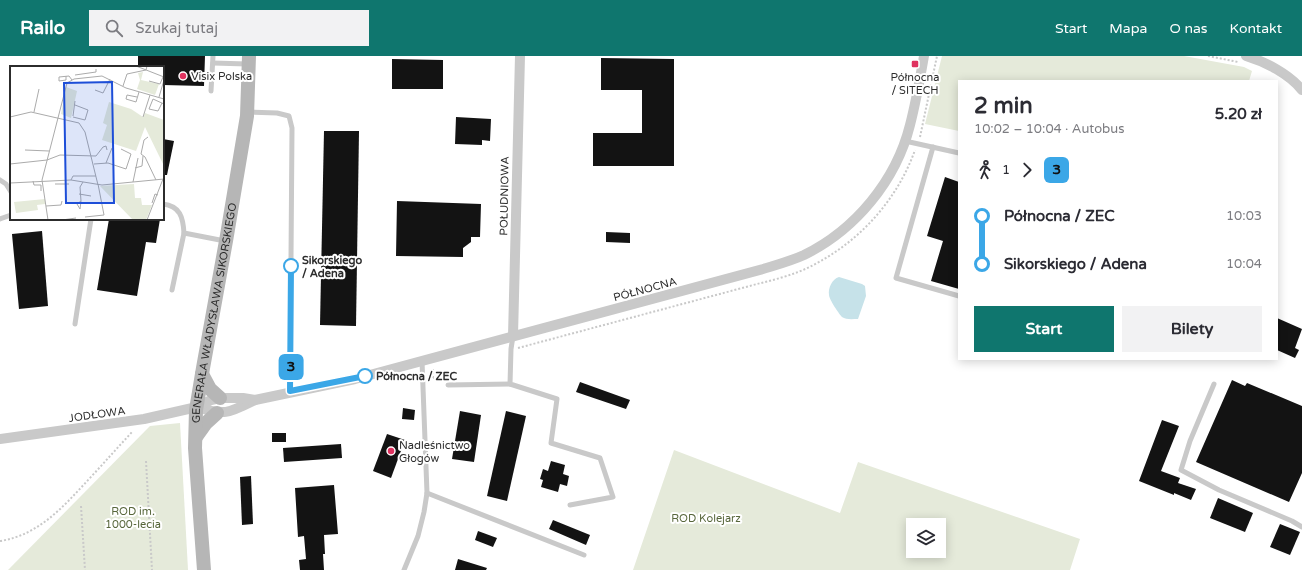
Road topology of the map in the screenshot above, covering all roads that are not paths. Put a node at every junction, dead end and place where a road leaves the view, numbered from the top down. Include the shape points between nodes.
1 (213, 56) edge
2 (520, 56) edge
3 (924, 56) edge
4 (249, 60) edge
5 (1248, 60) edge
6 (213, 63) junction
7 (1302, 90) edge
8 (211, 92) dead end
9 (248, 112) junction
10 (905, 141) junction
11 (933, 147) junction
12 (958, 153) edge
13 (0, 180) edge
14 (10, 190) edge
15 (164, 204) edge
16 (10, 215) edge
17 (0, 218) edge
18 (91, 220) edge
19 (184, 233) junction
20 (226, 241) junction
21 (172, 290) dead end
22 (958, 296) edge
23 (75, 324) dead end
24 (513, 336) junction
25 (422, 361) junction
26 (202, 374) junction
27 (510, 384) junction
28 (1214, 384) dead end
29 (448, 385) dead end
30 (290, 391) junction
31 (220, 398) junction
32 (255, 400) junction
33 (197, 407) junction
34 (217, 413) junction
35 (196, 436) junction
36 (0, 439) edge
37 (426, 493) junction
38 (570, 505) dead end
39 (1302, 528) edge
40 (584, 555) dead end
41 (204, 570) edge
42 (404, 570) edge

1 - 6 lane
2 - 24 street, POŁUDNIOWA
3 - 10 street, PÓŁNOCNA
4 - 6 lane
4 - 9 street, GENERAŁA WŁADYSŁAWA SIKORSKIEGO
5 - 7 street via 1280,72
6 - 8 lane
9 - 20 street, GENERAŁA WŁADYSŁAWA SIKORSKIEGO
9 - 30 lane via 289,116 292,128
10 - 11 lane
10 - 24 street, PÓŁNOCNA via 885,183 869,204 842,230 803,256
11 - 12 lane
11 - 22 lane via 896,278
13 - 14 lane
15 - 19 lane via 171,204 178,210 184,221
16 - 17 lane
18 - 23 lane
19 - 20 lane
19 - 21 lane
20 - 26 street, GENERAŁA WŁADYSŁAWA SIKORSKIEGO
24 - 25 street, PÓŁNOCNA
24 - 27 lane
25 - 30 street, PÓŁNOCNA
25 - 37 lane
26 - 31 street via 210,389
26 - 33 street, GENERAŁA WŁADYSŁAWA SIKORSKIEGO
27 - 29 lane
27 - 38 lane via 557,399 551,443 600,458 613,497
28 - 39 lane via 1181,470
30 - 32 street, PÓŁNOCNA
31 - 32 street, PÓŁNOCNA
31 - 33 street, PÓŁNOCNA
32 - 34 street, PÓŁNOCNA via 233,410
33 - 34 street, PÓŁNOCNA
33 - 35 street, GENERAŁA WŁADYSŁAWA SIKORSKIEGO
33 - 36 street, JODŁOWA via 144,419
34 - 35 street
35 - 41 street, GENERAŁA WŁADYSŁAWA SIKORSKIEGO
37 - 40 lane
37 - 42 lane via 418,536

